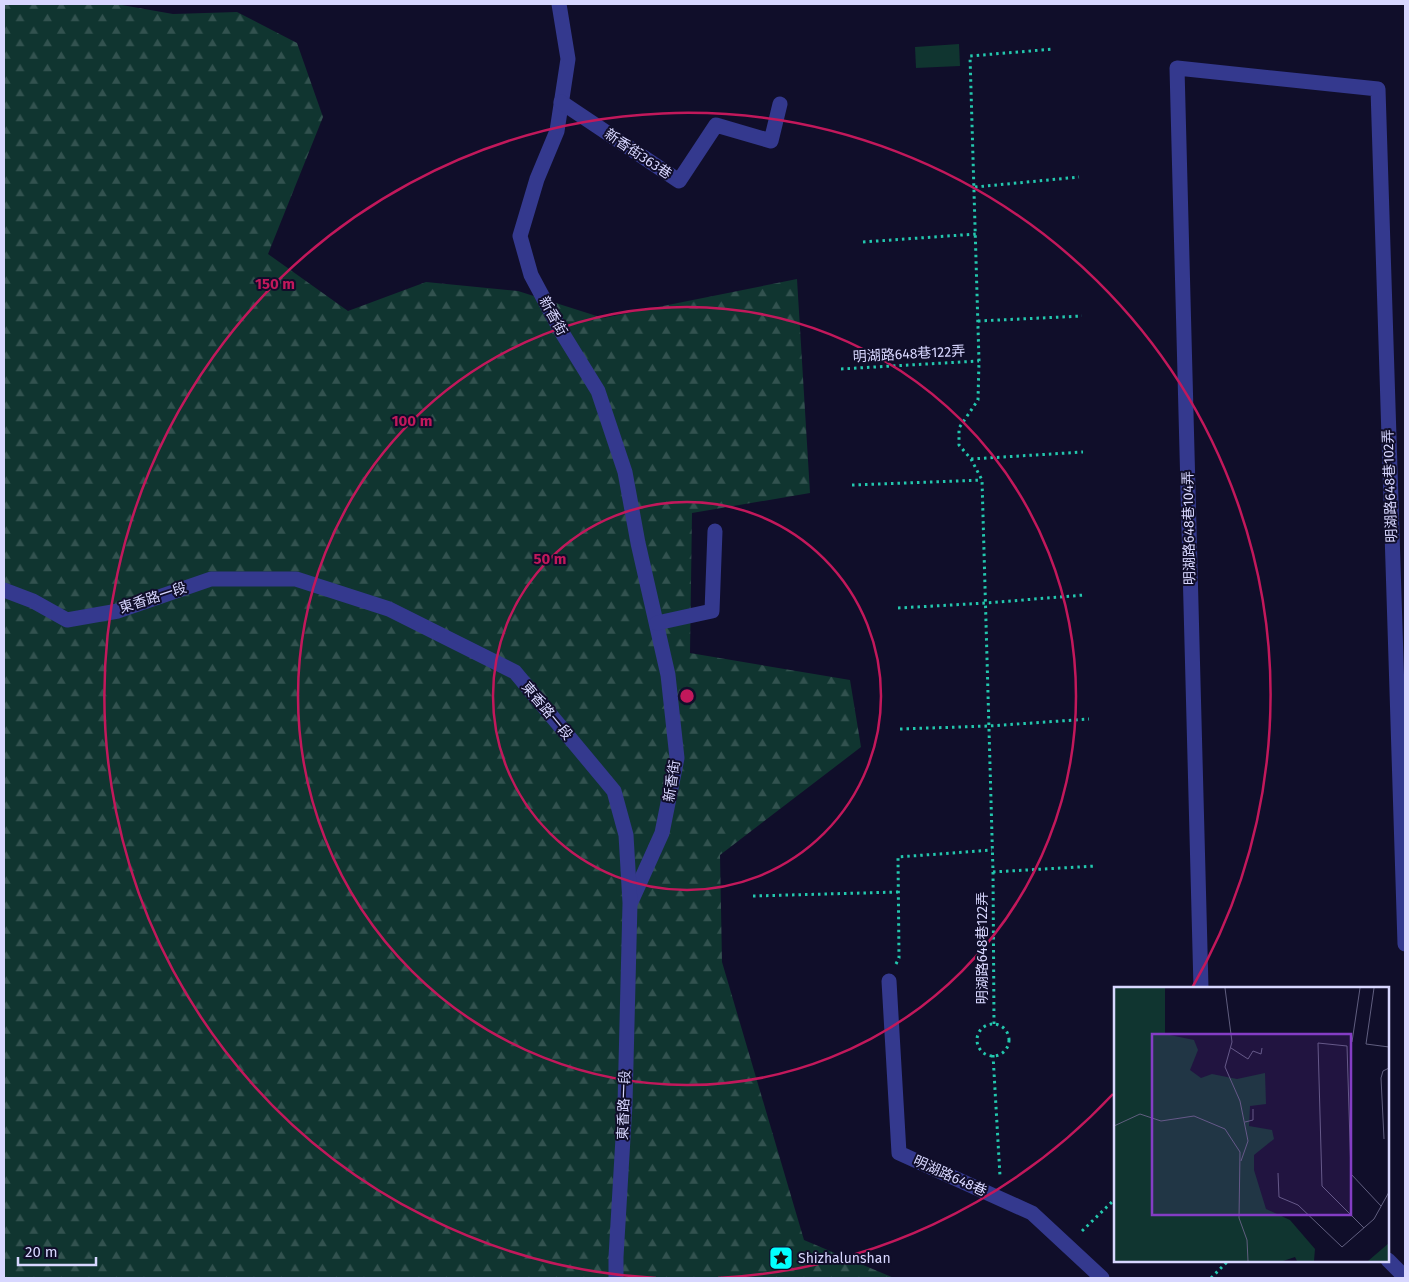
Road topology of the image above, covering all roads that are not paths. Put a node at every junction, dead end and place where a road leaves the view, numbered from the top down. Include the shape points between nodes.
1 (559, 4) edge
2 (1178, 68) joint
3 (561, 102) junction
4 (780, 104) dead end
5 (715, 531) dead end
6 (4, 590) edge
7 (656, 623) junction
8 (630, 903) junction
9 (1405, 944) edge
10 (889, 981) road end
11 (1201, 987) edge
12 (1389, 1261) edge
13 (1405, 1277) edge
14 (616, 1278) edge
15 (1102, 1278) edge

1 - 3 street, 新香街 via 568,59
2 - 9 street, 明湖路648巷102弄 via 1378,89
2 - 11 street, 明湖路648巷104弄
3 - 4 street, 新香街363巷 via 678,181 716,125 771,141
3 - 7 street, 新香街 via 557,131 537,179 520,236 531,275 598,391 625,472
5 - 7 street via 712,611
6 - 8 street, 東香路一段 via 33,601 67,620 118,611 211,579 296,579 389,609 515,672 614,792 626,834
7 - 8 street, 新香街 via 668,675 677,758 662,833
8 - 14 street, 東香路一段 via 625,1104
10 - 15 street, 明湖路648巷 via 900,1153 1032,1213
12 - 13 street

